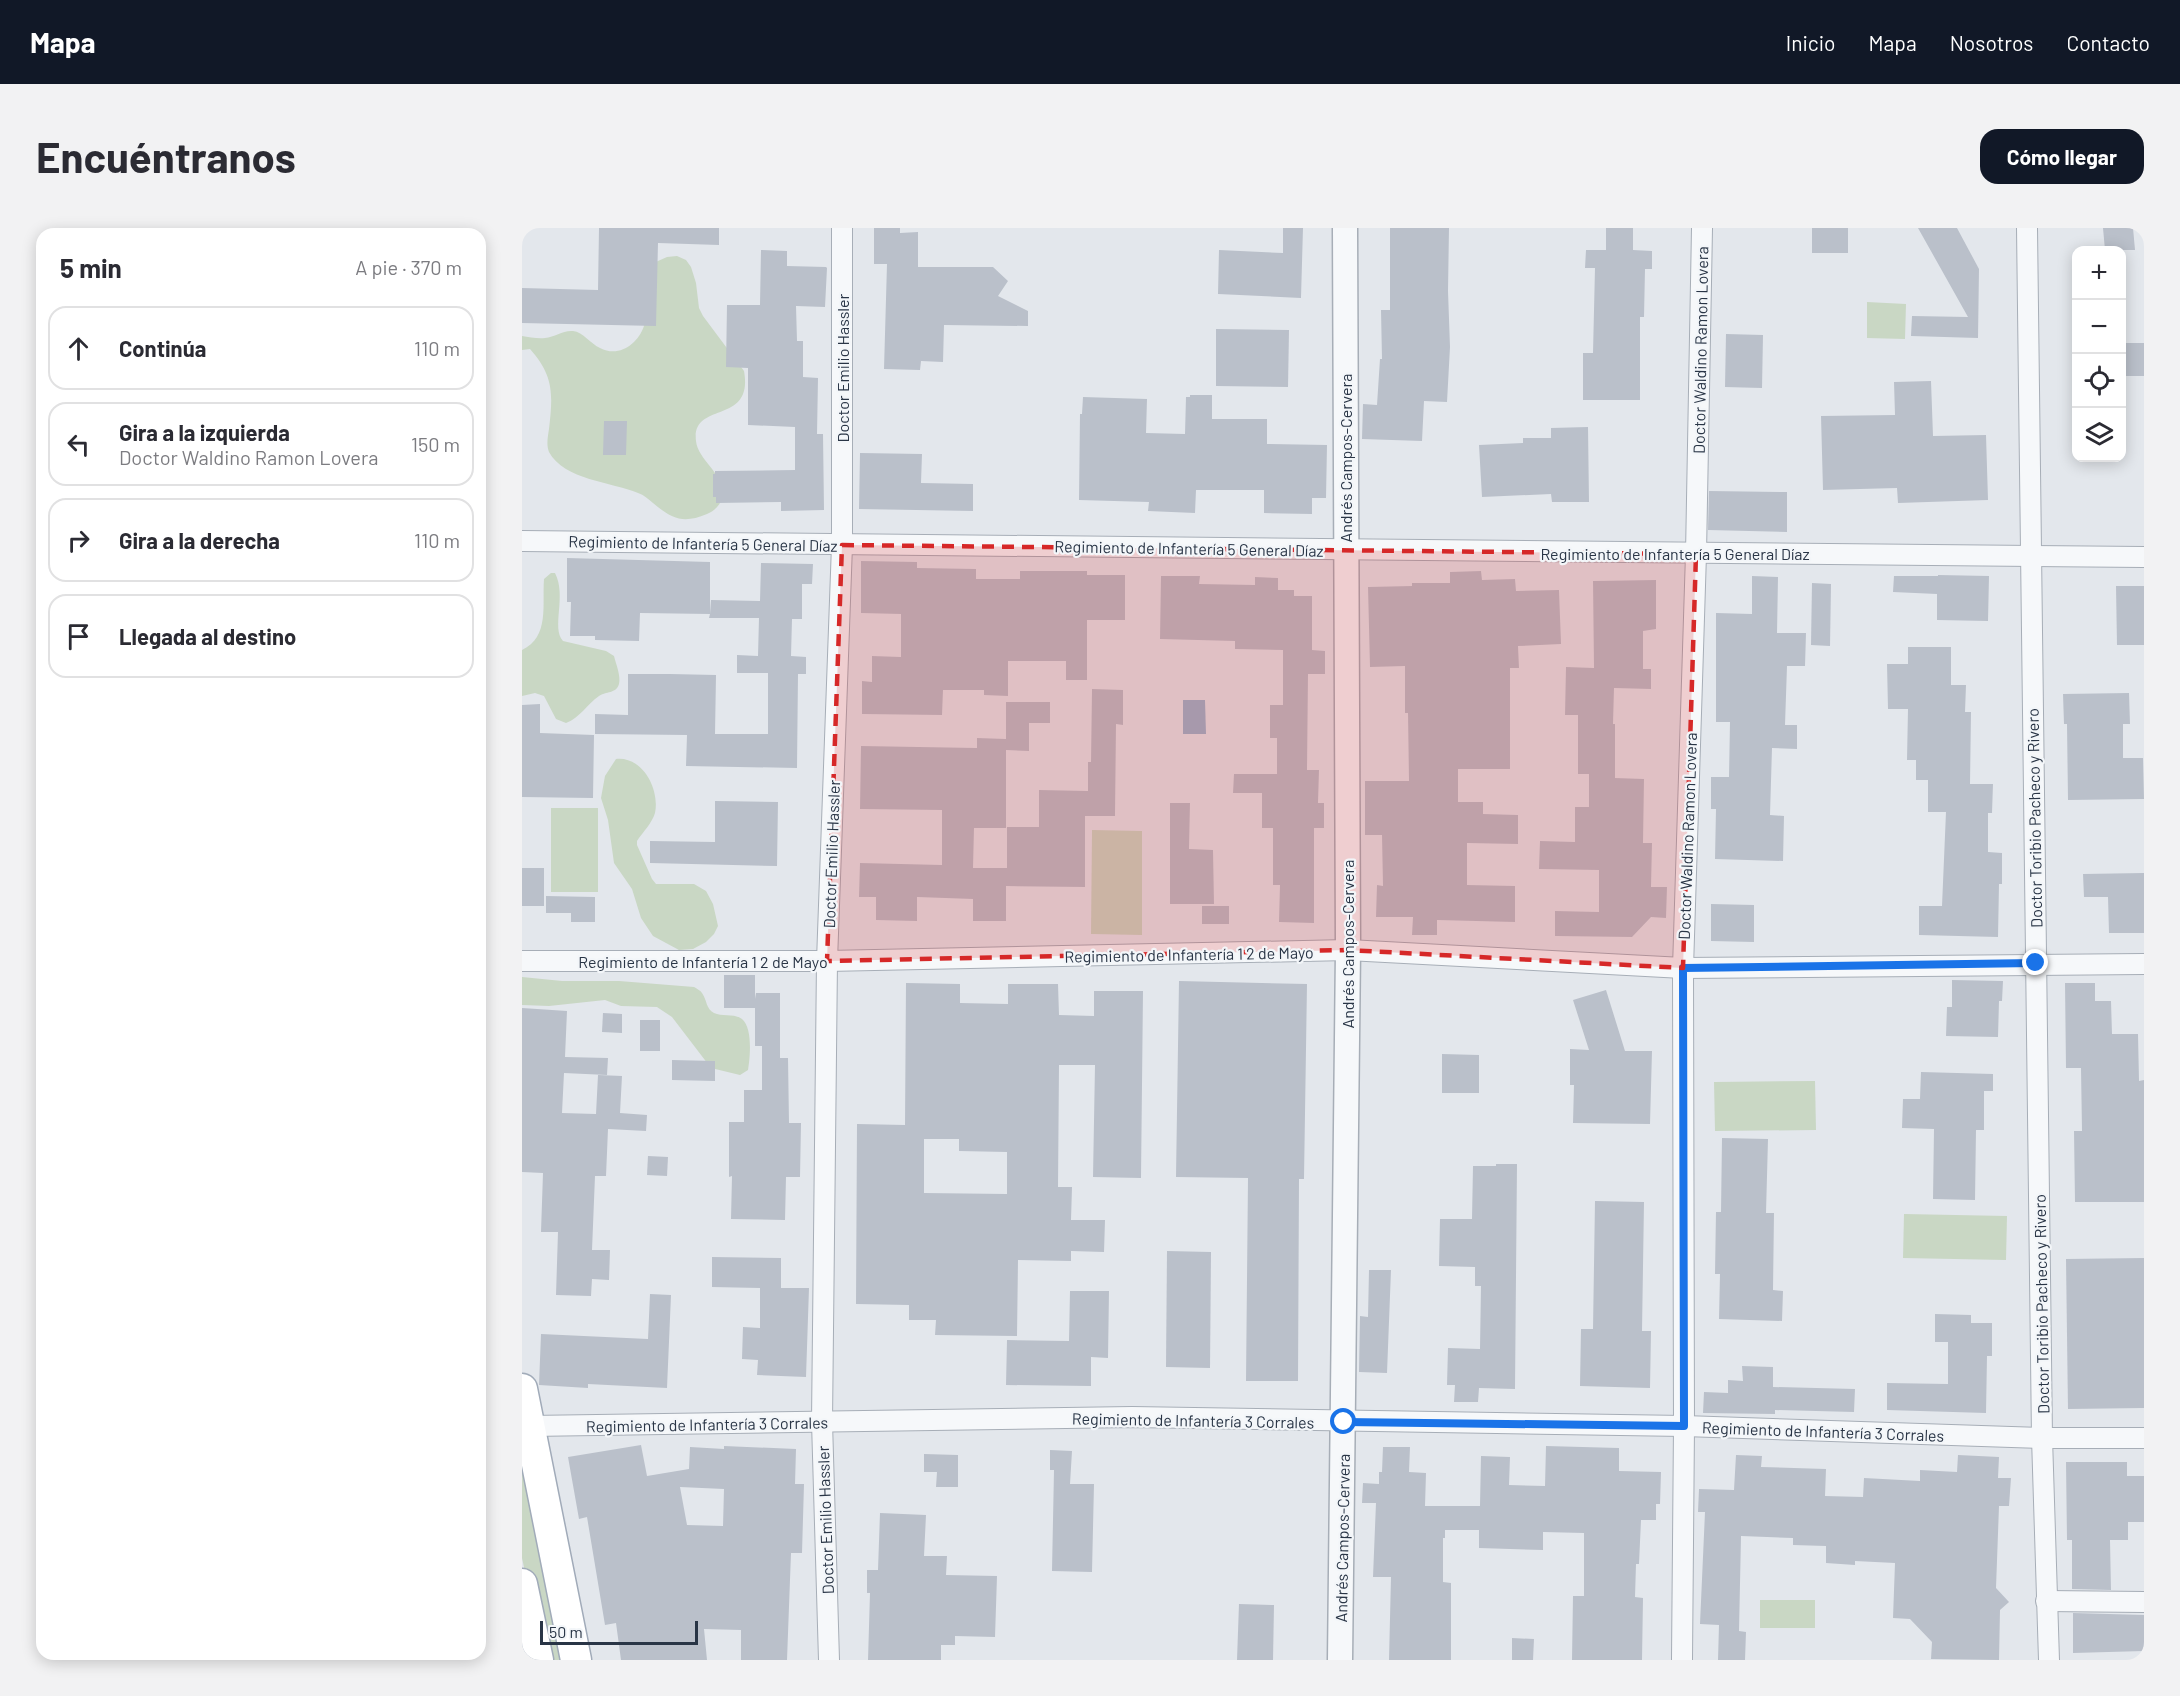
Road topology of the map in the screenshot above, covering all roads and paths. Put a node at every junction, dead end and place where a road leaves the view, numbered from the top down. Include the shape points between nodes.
1 (842, 228) edge
2 (1345, 228) edge
3 (1702, 228) edge
4 (2027, 228) edge
5 (522, 541) edge
6 (842, 545) junction
7 (1345, 550) junction
8 (1696, 554) junction
9 (2030, 555) junction
10 (2144, 557) edge
11 (1348, 950) junction
12 (522, 961) edge
13 (827, 961) junction
14 (2036, 963) junction
15 (2144, 964) edge
16 (1683, 968) junction
17 (522, 1389) edge
18 (822, 1422) junction
19 (1344, 1422) junction
20 (530, 1426) junction
21 (1684, 1426) junction
22 (2042, 1438) junction
23 (2144, 1438) edge
24 (522, 1584) edge
25 (2046, 1601) junction
26 (2144, 1602) edge
27 (538, 1660) edge
28 (576, 1660) edge
29 (829, 1660) edge
30 (1340, 1660) edge
31 (1682, 1660) edge
32 (2049, 1660) edge

1 - 6 street, Doctor Emilio Hassler
2 - 7 street, Andrés Campos-Cervera
3 - 8 street, Doctor Waldino Ramon Lovera
4 - 9 street, Doctor Toribio Pacheco y Rivero
5 - 6 street, Regimiento de Infantería 5 General Díaz
6 - 7 street, Regimiento de Infantería 5 General Díaz
6 - 13 street, Doctor Emilio Hassler
7 - 8 street, Regimiento de Infantería 5 General Díaz
7 - 11 street, Andrés Campos-Cervera
8 - 9 street, Regimiento de Infantería 5 General Díaz
8 - 16 street, Doctor Waldino Ramon Lovera
9 - 10 street, Regimiento de Infantería 5 General Díaz
9 - 14 street, Doctor Toribio Pacheco y Rivero
11 - 13 street, Regimiento de Infantería 1 2 de Mayo
11 - 16 street, Regimiento de Infantería 1 2 de Mayo
11 - 19 street, Andrés Campos-Cervera
12 - 13 street, Regimiento de Infantería 1 2 de Mayo
13 - 18 street, Doctor Emilio Hassler
14 - 15 street, Regimiento de Infantería 1 2 de Mayo
14 - 16 street, Regimiento de Infantería 1 2 de Mayo
14 - 22 street, Doctor Toribio Pacheco y Rivero
16 - 21 street, Doctor Waldino Ramon Lovera
17 - 20 main road
18 - 19 street, Regimiento de Infantería 3 Corrales via 1132,1417
18 - 20 street, Regimiento de Infantería 3 Corrales
18 - 29 street, Doctor Emilio Hassler
19 - 21 street, Regimiento de Infantería 3 Corrales
19 - 30 street, Andrés Campos-Cervera
20 - 28 main road
21 - 22 street, Regimiento de Infantería 3 Corrales
21 - 31 street, Doctor Waldino Ramon Lovera
22 - 23 street, Regimiento de Infantería 3 Corrales
22 - 25 street, Doctor Toribio Pacheco y Rivero
24 - 27 main road
25 - 26 street
25 - 32 street, Doctor Toribio Pacheco y Rivero

